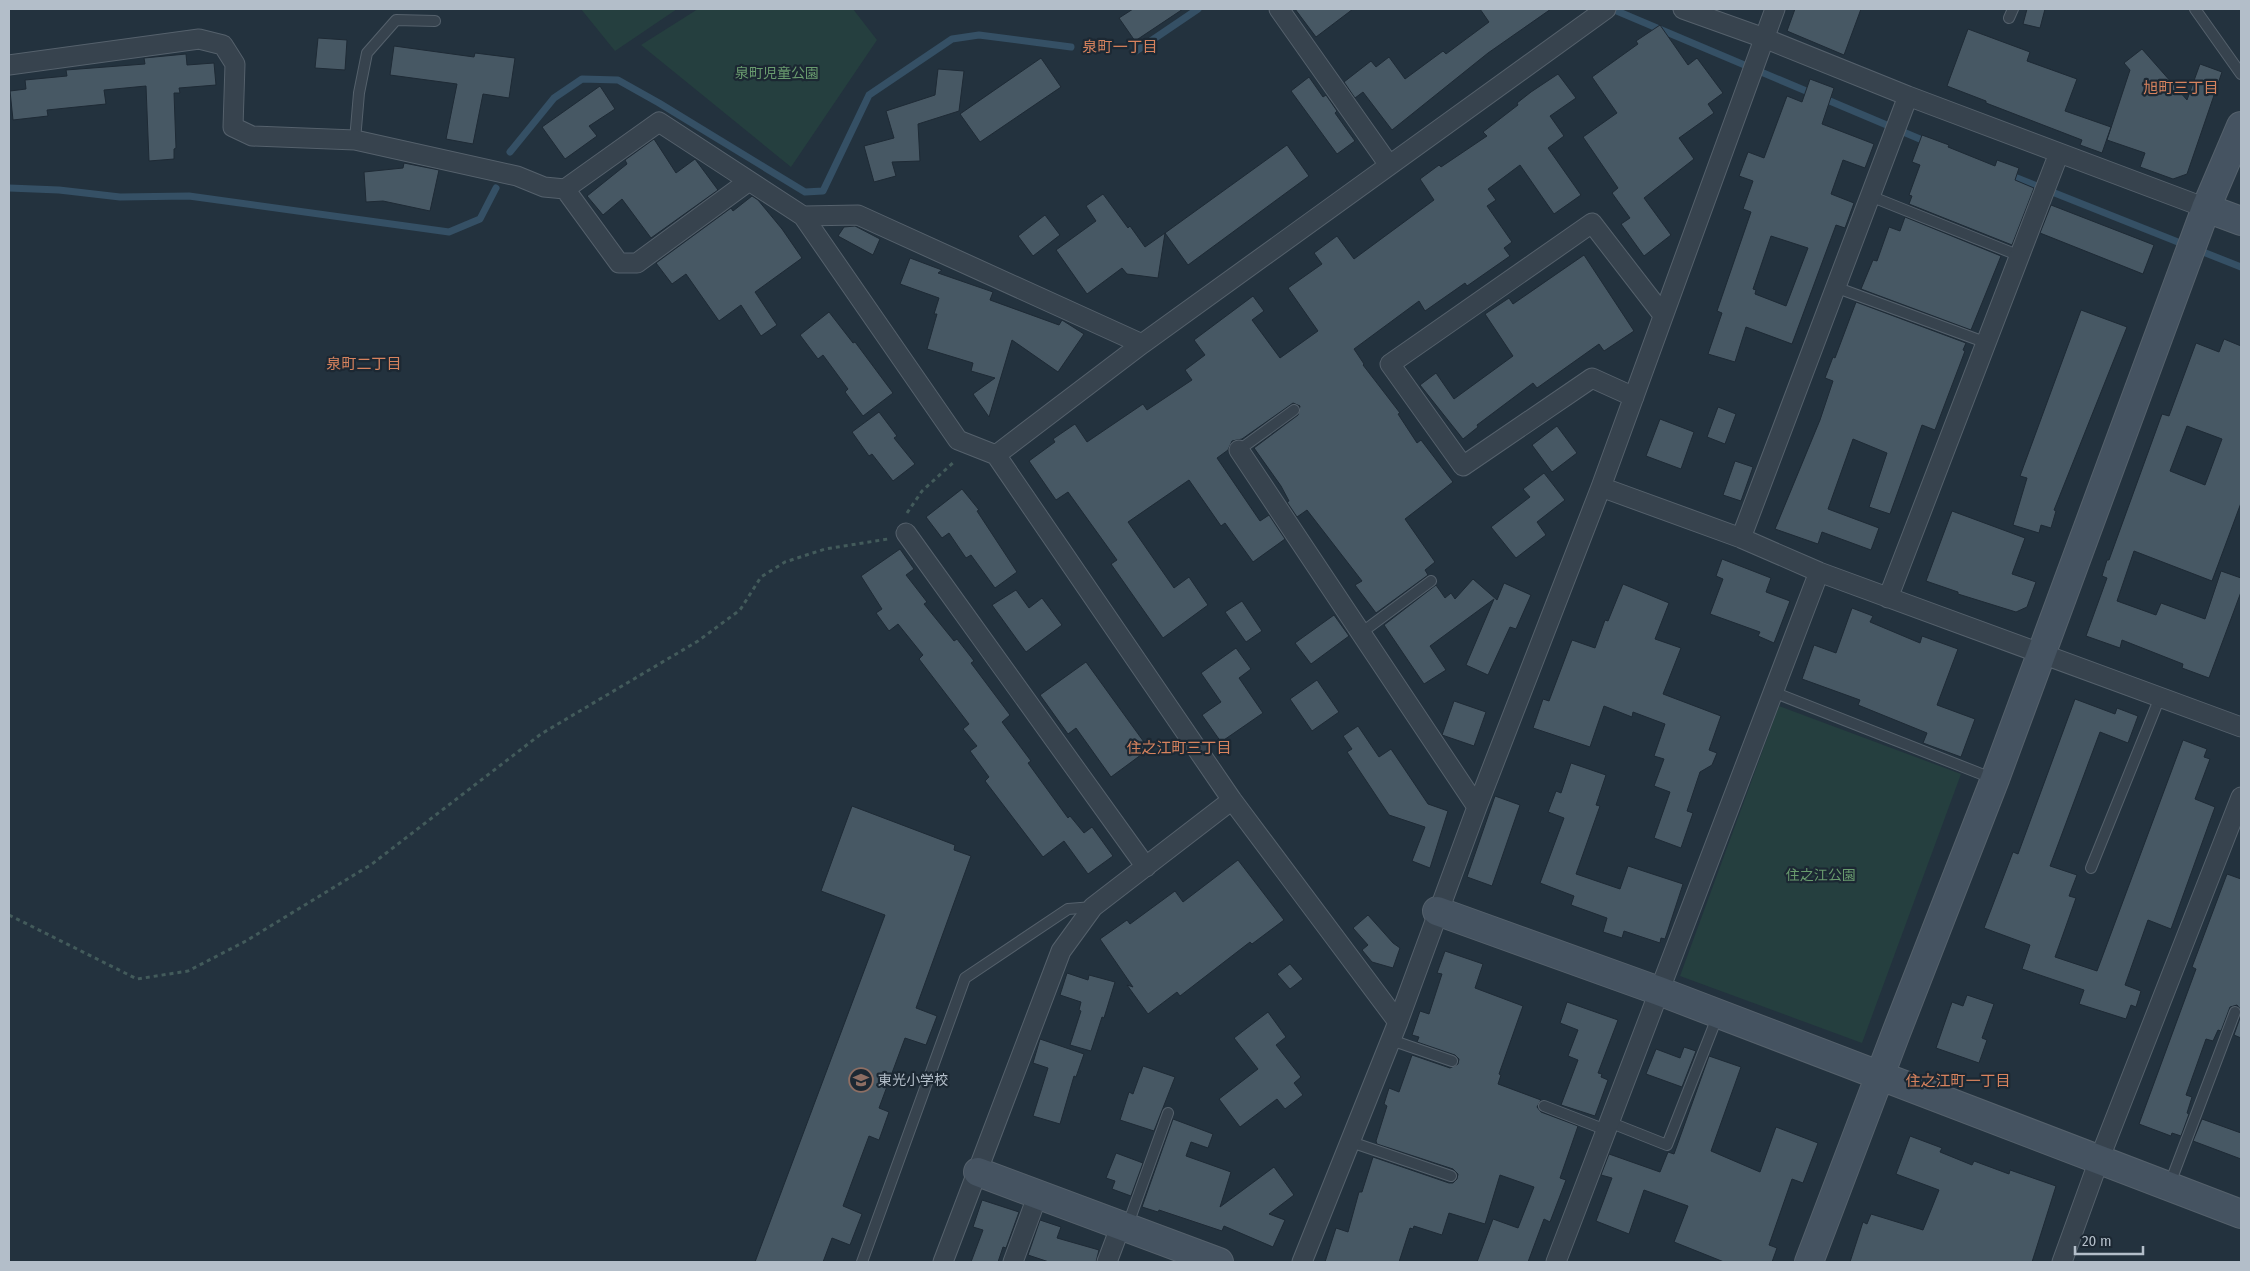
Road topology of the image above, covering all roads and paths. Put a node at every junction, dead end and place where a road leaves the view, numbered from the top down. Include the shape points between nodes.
1 (1279, 9) edge
2 (1606, 9) edge
3 (1683, 9) edge
4 (1775, 9) edge
5 (2196, 9) edge
6 (435, 21) dead end
7 (1764, 38) junction
8 (9, 65) edge
9 (2241, 74) edge
10 (1908, 96) junction
11 (2241, 126) edge
12 (355, 140) junction
13 (2060, 153) junction
14 (1389, 165) junction
15 (749, 181) junction
16 (565, 189) junction
17 (1870, 196) junction
18 (2206, 208) junction
19 (803, 216) junction
20 (2241, 221) edge
21 (2020, 256) junction
22 (1835, 287) junction
23 (1663, 315) junction
24 (1987, 343) junction
25 (1142, 344) junction
26 (1634, 397) junction
27 (1294, 410) dead end
28 (977, 447) junction
29 (1239, 450) joint
30 (996, 455) junction
31 (1601, 486) junction
32 (906, 533) junction
33 (1741, 538) junction
34 (1819, 572) junction
35 (1432, 580) dead end
36 (1888, 598) junction
37 (1361, 633) junction
38 (2040, 654) junction
39 (1773, 692) junction
40 (2160, 697) junction
41 (2241, 727) edge
42 (1995, 779) junction
43 (2241, 797) edge
44 (1232, 800) junction
45 (1477, 807) junction
46 (1146, 867) junction
47 (2091, 868) dead end
48 (1093, 907) junction
49 (1438, 911) junction
50 (9, 915) edge
51 (1659, 992) junction
52 (2235, 1012) dead end
53 (1718, 1014) junction
54 (1398, 1022) junction
55 (1391, 1040) junction
56 (1452, 1062) dead end
57 (1880, 1076) junction
58 (1544, 1106) dead end
59 (1168, 1113) dead end
60 (1607, 1126) junction
61 (1350, 1142) junction
62 (2098, 1160) junction
63 (978, 1172) junction
64 (1451, 1176) dead end
65 (2169, 1186) junction
66 (1038, 1194) junction
67 (2241, 1214) edge
68 (1124, 1226) junction
69 (862, 1262) edge
70 (943, 1262) edge
71 (1012, 1262) edge
72 (1107, 1262) edge
73 (1219, 1262) edge
74 (1302, 1262) edge
75 (1556, 1262) edge
76 (1810, 1262) edge
77 (2062, 1262) edge

1 - 14 street
2 - 14 street
3 - 7 street
4 - 7 street
5 - 9 lane
6 - 12 lane via 396,20 368,53 359,94
7 - 10 street
7 - 23 street
8 - 12 street via 199,39 224,45 235,64 233,127 252,136
10 - 13 street
10 - 17 street
11 - 18 street
12 - 16 street via 516,176 544,187
13 - 18 street
13 - 21 street
14 - 25 street
15 - 16 street via 659,122
15 - 16 street via 637,263 619,263
15 - 19 street
17 - 21 lane
17 - 22 street
18 - 20 street
18 - 38 street
19 - 25 street via 858,215
19 - 28 street via 958,440
21 - 24 street
22 - 24 lane
22 - 33 street
23 - 26 street
23 - 26 street via 1592,223 1390,364 1463,466 1592,378
24 - 36 street
25 - 30 street
26 - 31 street
27 - 29 lane
28 - 30 street
28 - 32 path via 958,458 922,491 906,515
29 - 37 street
30 - 44 street
31 - 33 street
31 - 45 street
32 - 46 street
32 - 50 path via 884,541 825,549 785,562 761,577 740,610 698,642 541,734 372,864 246,941 188,971 137,979
33 - 34 street
34 - 36 street
34 - 39 street
35 - 37 lane
36 - 38 street
37 - 45 street
38 - 40 street
38 - 42 street
39 - 42 lane
39 - 51 street
40 - 41 street
40 - 47 lane
42 - 57 street
43 - 62 street
44 - 46 street
44 - 54 street
45 - 49 street
46 - 48 street
48 - 63 street via 1061,951
48 - 69 lane via 1068,909 965,978
49 - 51 street
49 - 54 street
51 - 53 street
51 - 60 street
52 - 65 lane
53 - 57 street
53 - 60 lane via 1667,1145
54 - 55 street
55 - 56 lane
55 - 61 street
57 - 62 street
57 - 76 street
58 - 60 lane
59 - 68 lane
60 - 75 street
61 - 64 lane
61 - 74 street
62 - 65 street
62 - 77 street
63 - 66 street
63 - 70 street
65 - 67 street
66 - 68 street
66 - 71 street
68 - 72 street
68 - 73 street

